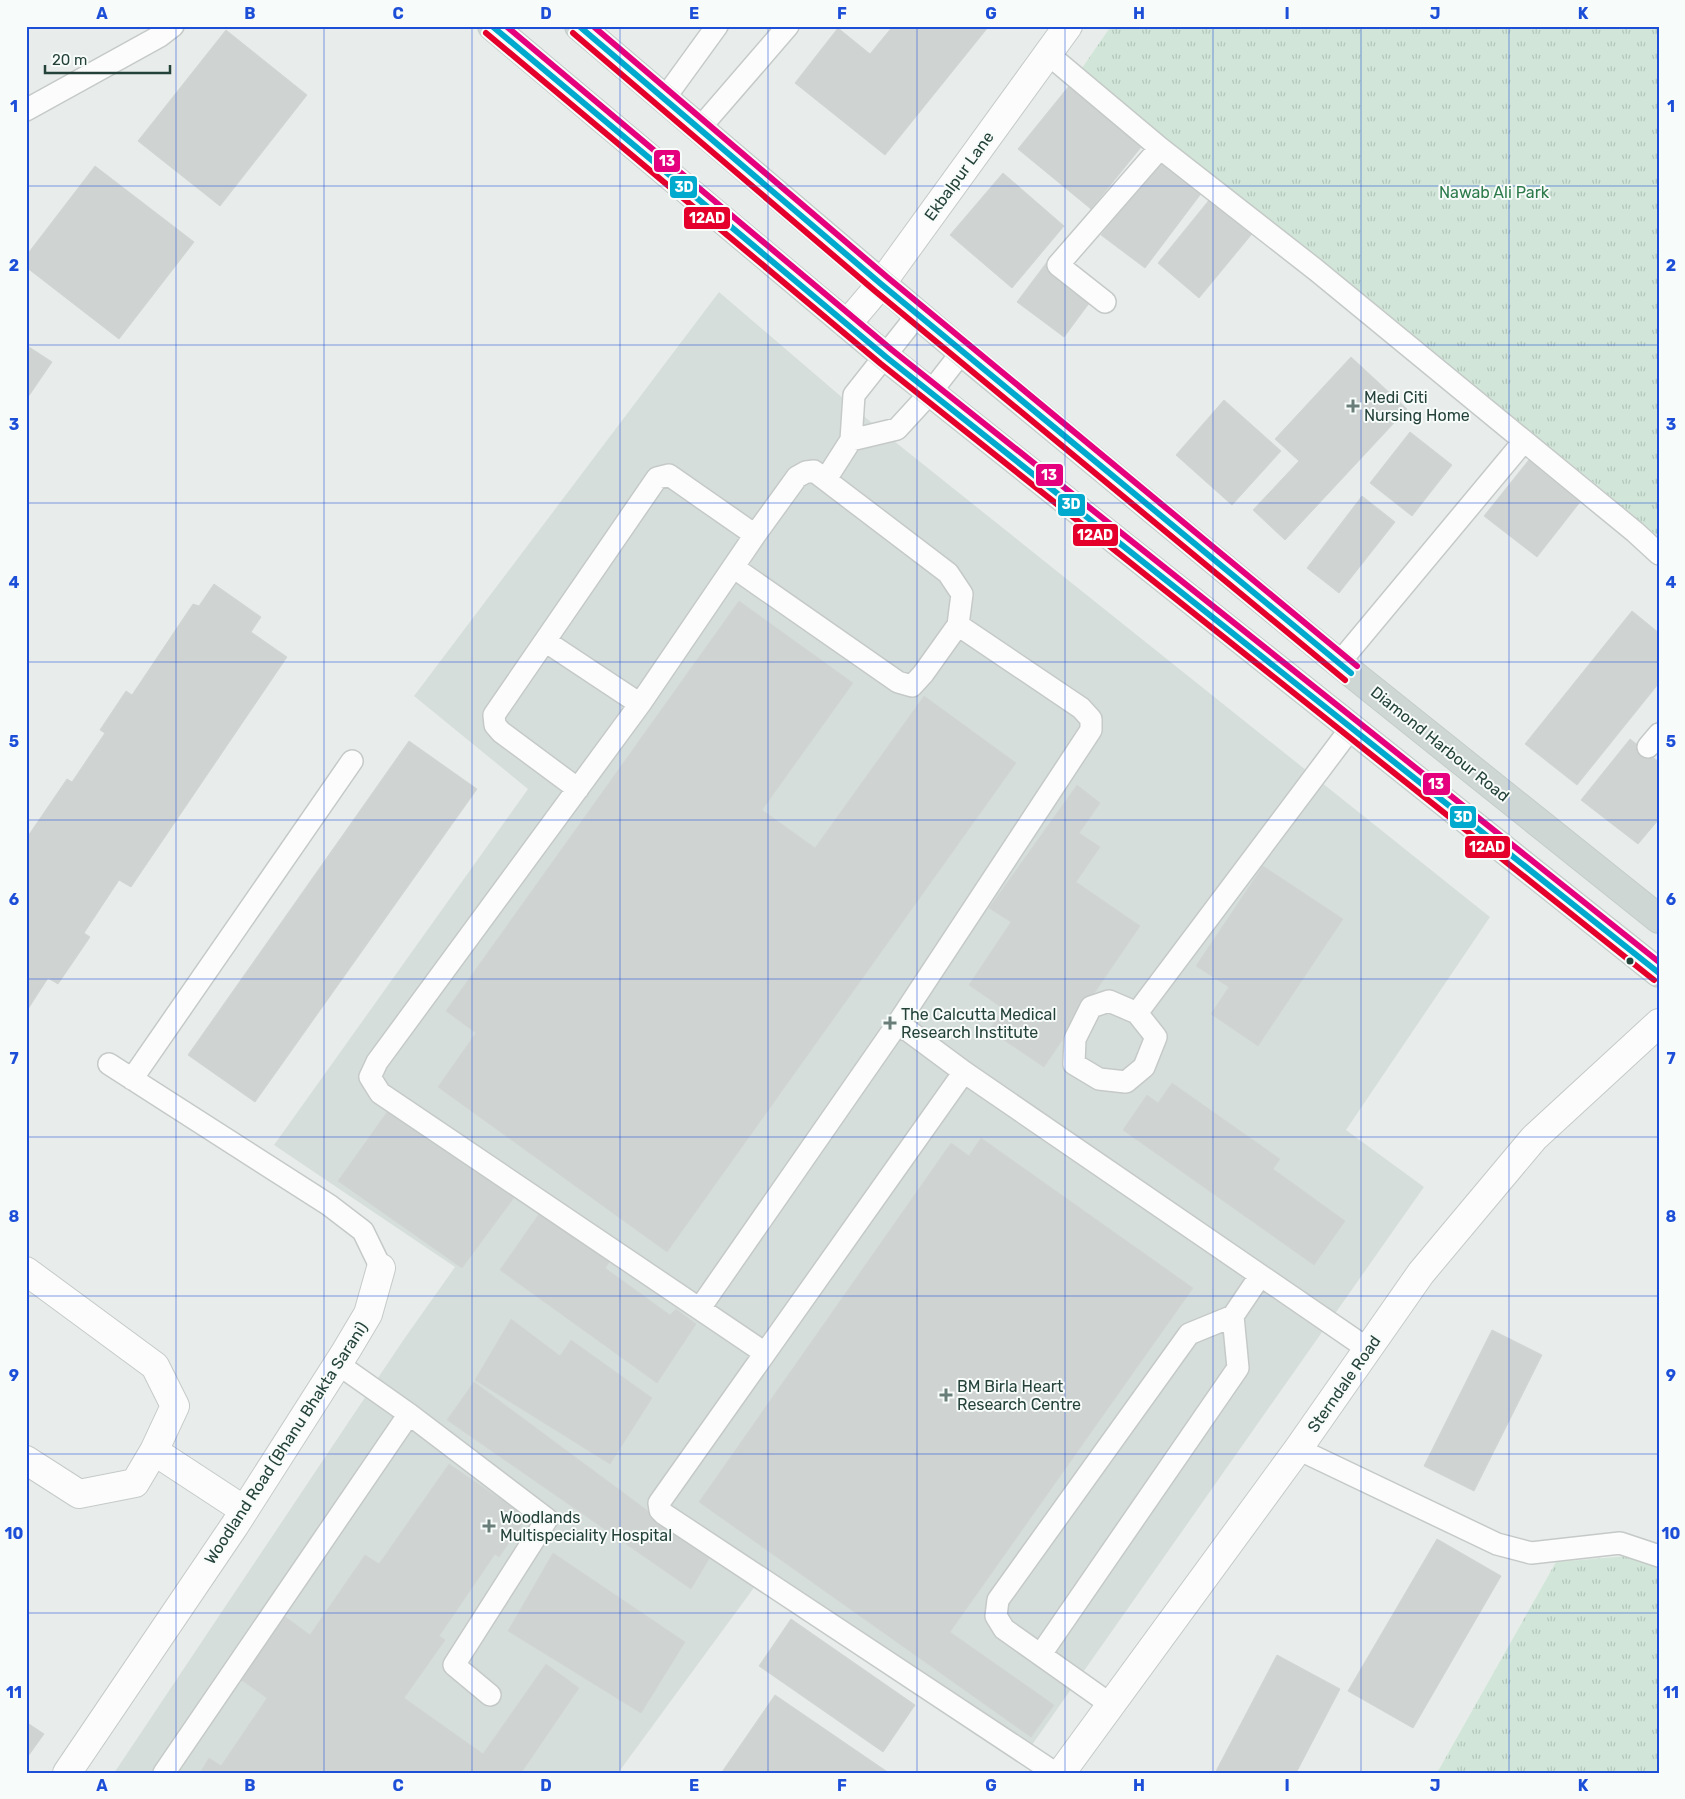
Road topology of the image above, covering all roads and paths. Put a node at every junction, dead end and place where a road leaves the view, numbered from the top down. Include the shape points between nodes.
1 (173, 26) edge
2 (492, 26) edge
3 (579, 26) edge
4 (716, 26) edge
5 (788, 26) edge
6 (1068, 26) edge
7 (1048, 54) junction
8 (664, 100) junction
9 (26, 110) edge
10 (699, 129) junction
11 (1160, 148) junction
12 (881, 284) junction
13 (1104, 302) dead end
14 (918, 314) junction
15 (847, 324) junction
16 (962, 352) junction
17 (886, 357) junction
18 (930, 393) junction
19 (851, 440) junction
20 (1524, 441) junction
21 (826, 480) junction
22 (755, 535) junction
23 (1659, 554) edge
24 (733, 567) junction
25 (958, 625) junction
26 (545, 641) junction
27 (1339, 663) junction
28 (640, 704) junction
29 (1351, 728) junction
30 (352, 761) dead end
31 (578, 789) junction
32 (1659, 919) edge
33 (1659, 973) edge
34 (1137, 1013) dead end
35 (898, 1023) junction
36 (1659, 1023) edge
37 (109, 1064) dead end
38 (964, 1072) junction
39 (132, 1079) junction
40 (381, 1268) joint
41 (26, 1271) edge
42 (1260, 1276) junction
43 (700, 1308) junction
44 (1233, 1316) junction
45 (1368, 1349) junction
46 (765, 1353) junction
47 (338, 1364) junction
48 (409, 1414) junction
49 (1298, 1449) junction
50 (154, 1452) junction
51 (26, 1460) edge
52 (244, 1510) junction
53 (1659, 1556) edge
54 (1041, 1654) junction
55 (490, 1695) dead end
56 (1110, 1704) junction
57 (67, 1773) edge
58 (164, 1773) edge
59 (1055, 1773) edge
60 (1061, 1773) edge

1 - 9 lane
2 - 15 main road
3 - 8 main road, Diamond Harbour Road
4 - 8 lane
5 - 10 lane
6 - 7 street, Ekbalpur Lane
7 - 11 lane
7 - 12 street, Ekbalpur Lane
8 - 10 main road, Diamond Harbour Road
10 - 12 main road, Diamond Harbour Road
11 - 13 lane via 1058,265
11 - 20 lane via 1316,270
12 - 14 main road, Diamond Harbour Road
12 - 15 street, Ekbalpur Lane
14 - 16 main road, Diamond Harbour Road
14 - 17 lane
15 - 17 main road
16 - 18 lane
16 - 27 main road, Diamond Harbour Road
17 - 18 main road
17 - 19 lane via 854,395
18 - 19 lane via 897,429
18 - 29 main road
19 - 21 lane
20 - 23 lane
20 - 27 lane
21 - 22 lane via 814,471 797,477
21 - 25 lane via 948,574 962,594
22 - 24 lane
22 - 26 lane via 669,475 657,478
24 - 25 lane via 898,682 912,686
24 - 28 lane
25 - 35 lane via 1081,708 1092,719 1090,730
26 - 28 lane
26 - 31 lane via 494,715 495,725
27 - 32 main road, Diamond Harbour Road
28 - 31 lane
29 - 33 main road
29 - 34 lane
30 - 39 lane
31 - 43 lane via 377,1062 370,1077 380,1093
35 - 38 lane
35 - 43 lane
36 - 45 street, Sterndale Road via 1534,1138 1421,1273
37 - 39 lane, Woodland Road (Bhanu Bhakta Sarani)
38 - 42 lane
38 - 46 lane
39 - 40 lane, Woodland Road (Bhanu Bhakta Sarani) via 336,1210 362,1231
40 - 47 street, Woodland Road (Bhanu Bhakta Sarani) via 368,1314
41 - 50 street via 155,1366 175,1406
42 - 44 lane
42 - 45 lane
43 - 46 lane
44 - 54 lane via 1238,1368
44 - 54 lane via 1189,1334 998,1600 996,1616 1004,1629
45 - 49 street, Sterndale Road
46 - 59 lane via 659,1503 660,1510
47 - 48 lane
47 - 52 street, Woodland Road (Bhanu Bhakta Sarani)
48 - 55 lane via 547,1519 454,1665
48 - 58 lane
49 - 53 lane via 1497,1544 1531,1553 1620,1543
49 - 56 street, Sterndale Road
50 - 51 street via 135,1483 79,1494
50 - 52 street
52 - 57 street, Woodland Road (Bhanu Bhakta Sarani)
54 - 56 lane
56 - 60 street, Sterndale Road

